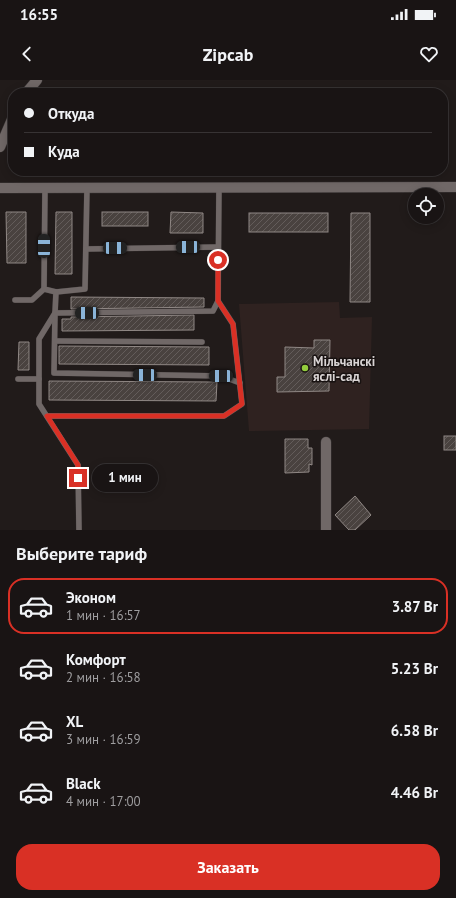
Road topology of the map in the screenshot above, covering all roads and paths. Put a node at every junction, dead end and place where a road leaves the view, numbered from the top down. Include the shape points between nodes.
1 (37, 80) edge
2 (30, 88) edge
3 (8, 129) edge
4 (0, 147) edge
5 (219, 187) junction
6 (456, 187) edge
7 (0, 188) edge
8 (45, 188) junction
9 (87, 188) junction
10 (218, 247) junction
11 (86, 248) junction
12 (44, 289) junction
13 (56, 292) junction
14 (15, 300) dead end
15 (218, 301) junction
16 (55, 313) junction
17 (55, 341) junction
18 (202, 342) dead end
19 (18, 379) dead end
20 (39, 379) junction
21 (240, 383) junction
22 (47, 416) junction
23 (326, 442) dead end
24 (79, 530) edge
25 (326, 530) edge

1 - 2 street
3 - 4 street
5 - 6 street
5 - 9 street
5 - 10 lane
7 - 8 street
8 - 9 street
8 - 12 lane
9 - 11 lane
10 - 11 lane
10 - 15 lane
11 - 13 lane via 85,289
12 - 13 lane
12 - 14 lane via 32,300
13 - 16 lane
15 - 16 lane via 213,311
15 - 21 lane via 233,324
16 - 17 lane
16 - 20 lane via 39,339
17 - 18 lane
17 - 21 lane via 54,373 221,376
19 - 20 lane
20 - 22 lane via 39,404
21 - 22 lane via 242,404 224,416
22 - 24 lane via 78,465
23 - 25 street

